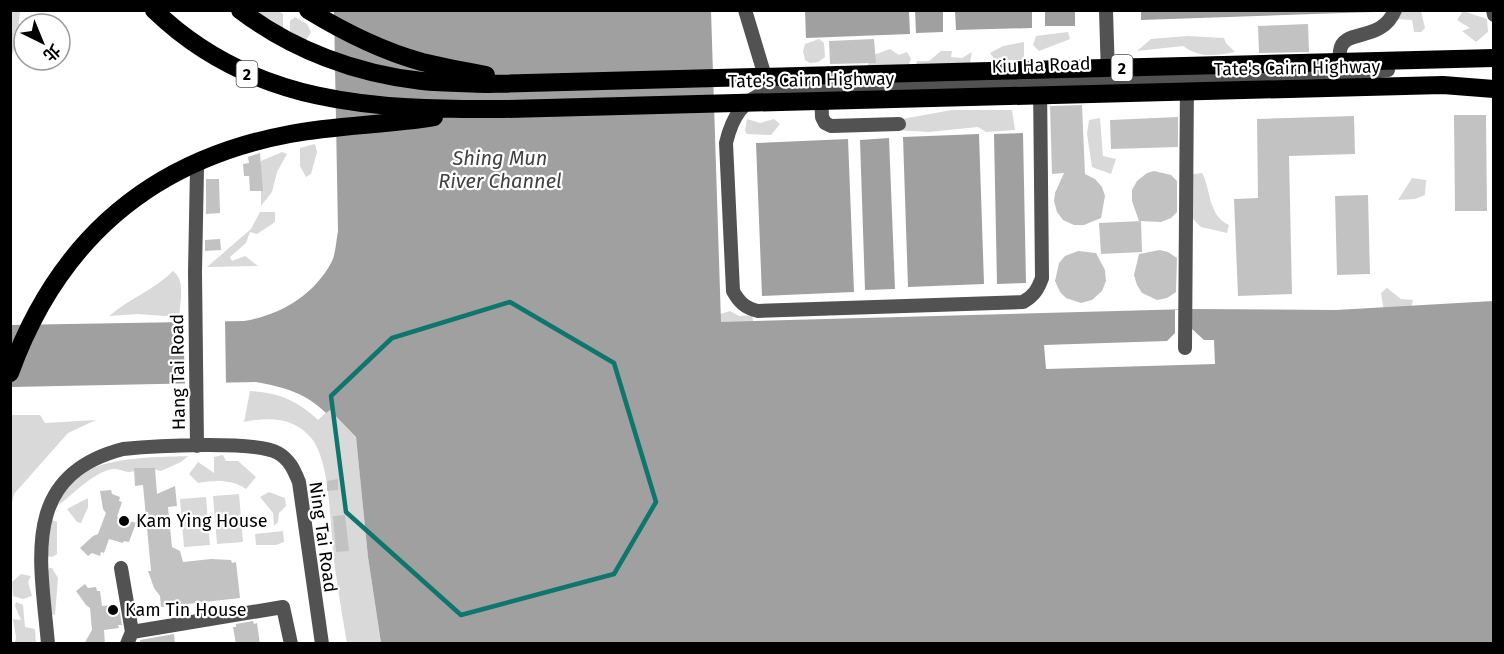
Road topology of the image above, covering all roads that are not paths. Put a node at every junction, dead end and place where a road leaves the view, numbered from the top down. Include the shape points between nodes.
1 (154, 10) edge
2 (240, 10) edge
3 (309, 10) edge
4 (745, 10) edge
5 (1106, 10) edge
6 (1395, 10) edge
7 (1493, 10) edge
8 (1494, 15) edge
9 (1494, 58) edge
10 (1494, 66) edge
11 (1341, 75) junction
12 (1186, 80) junction
13 (1109, 81) junction
14 (518, 83) junction
15 (1040, 83) junction
16 (821, 89) junction
17 (1494, 89) edge
18 (770, 91) junction
19 (492, 109) junction
20 (899, 124) dead end
21 (197, 168) dead end
22 (1185, 348) dead end
23 (10, 373) edge
24 (197, 446) junction
25 (121, 568) dead end
26 (130, 638) edge
27 (48, 644) edge
28 (291, 644) edge
29 (322, 644) edge

1 - 19 highway, Tate's Cairn Highway / 2 via 219,60 292,91 375,105
2 - 14 highway, Tate's Cairn Highway / 2 via 291,43 355,68 422,81
3 - 14 highway via 363,39 411,58
4 - 18 street
5 - 13 street
6 - 11 street via 1391,20 1380,29 1345,41 1340,50
7 - 8 street
9 - 14 highway, Tate's Cairn Highway / 2
10 - 11 street, Kiu Ha Road via 1372,70
11 - 12 street, Kiu Ha Road
12 - 13 street, Kiu Ha Road
12 - 22 street
13 - 15 street, Kiu Ha Road
15 - 16 street, Kiu Ha Road
15 - 18 street via 1042,278 1032,297 1023,302 758,311 747,308 733,291 726,143 739,110 759,94
16 - 18 street, Kiu Ha Road
16 - 20 street via 822,117 831,126
17 - 19 highway, Tate's Cairn Highway / 2 via 1443,86
19 - 23 highway via 291,134 229,149 173,174 113,216 74,256 39,309
21 - 24 street, Hang Tai Road
24 - 27 street, Hang Tai Road via 141,447 107,453 82,466 59,491 49,506 40,542
24 - 29 street, Ning Tai Road via 258,447 288,461 298,482
25 - 26 street
26 - 28 street via 284,607

